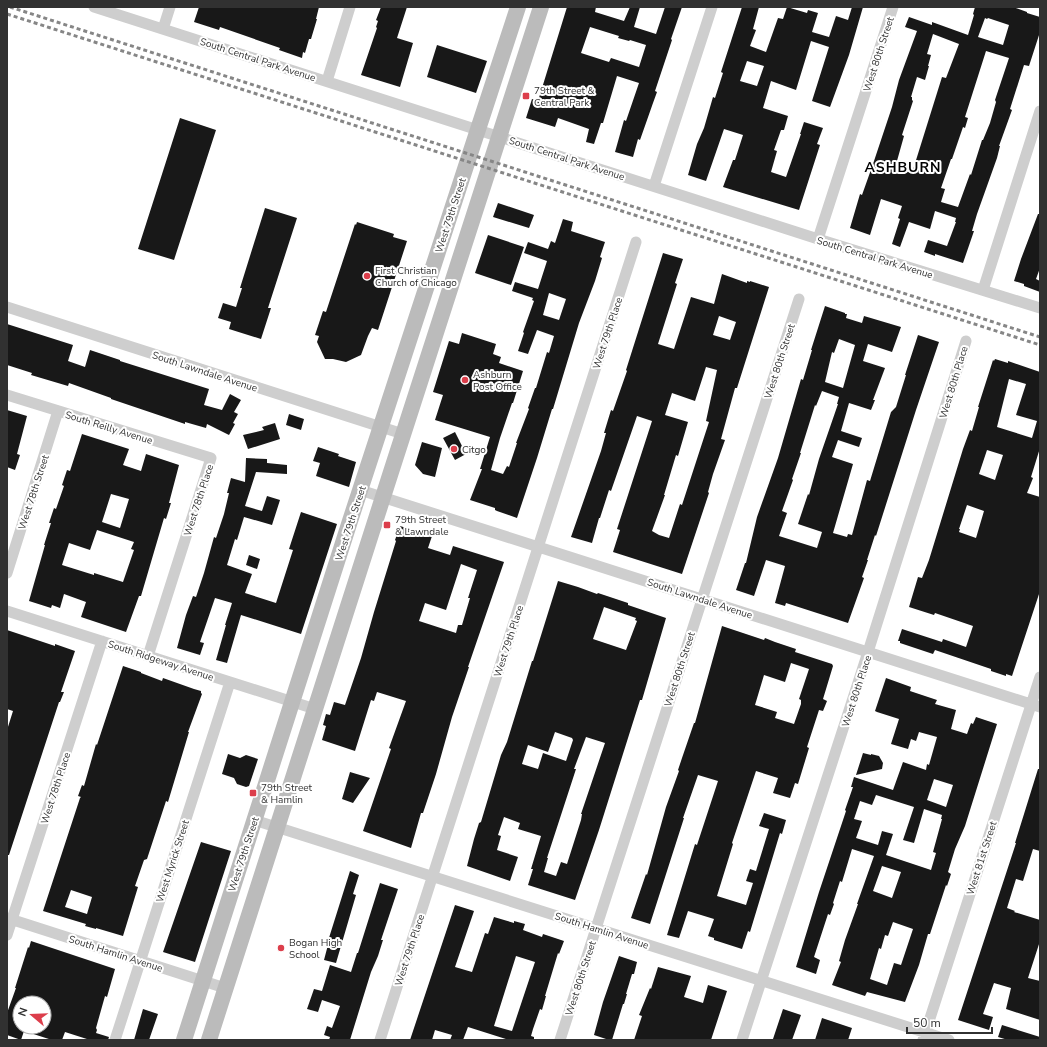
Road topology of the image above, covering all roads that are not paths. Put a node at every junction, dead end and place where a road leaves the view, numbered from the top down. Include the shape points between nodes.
1 (94, 7) edge
2 (170, 7) edge
3 (350, 7) edge
4 (518, 7) edge
5 (541, 7) edge
6 (712, 7) edge
7 (893, 7) edge
8 (162, 29) junction
9 (327, 81) junction
10 (1040, 110) edge
11 (478, 129) junction
12 (499, 136) junction
13 (654, 186) junction
14 (818, 239) junction
15 (636, 242) dead end
16 (983, 290) junction
17 (799, 299) dead end
18 (7, 308) edge
19 (1040, 308) edge
20 (966, 341) dead end
21 (7, 395) edge
22 (58, 411) junction
23 (381, 427) junction
24 (403, 434) junction
25 (211, 458) joint
26 (360, 490) junction
27 (383, 497) junction
28 (538, 547) junction
29 (7, 573) edge
30 (702, 599) junction
31 (7, 611) edge
32 (102, 641) junction
33 (868, 652) junction
34 (148, 656) junction
35 (1040, 676) edge
36 (230, 682) junction
37 (293, 702) junction
38 (1036, 706) edge
39 (315, 709) junction
40 (254, 820) junction
41 (277, 827) junction
42 (432, 876) junction
43 (10, 919) edge
44 (597, 928) junction
45 (7, 935) edge
46 (140, 961) junction
47 (761, 980) junction
48 (203, 981) junction
49 (225, 988) junction
50 (924, 1036) edge
51 (115, 1040) edge
52 (184, 1040) edge
53 (209, 1040) edge
54 (380, 1040) edge
55 (560, 1040) edge
56 (742, 1040) edge
57 (949, 1040) edge

1 - 8 street, South Central Park Avenue
2 - 8 street
3 - 9 street
4 - 11 main road, West 79th Street
5 - 12 main road
6 - 13 street
7 - 14 street, West 80th Street
8 - 9 street, South Central Park Avenue
9 - 11 street, South Central Park Avenue
10 - 16 street
11 - 12 street, South Central Park Avenue
11 - 23 main road, West 79th Street
12 - 13 street, South Central Park Avenue
12 - 24 main road
13 - 14 street, South Central Park Avenue
14 - 16 street, South Central Park Avenue
15 - 28 street, West 79th Place
16 - 19 street, South Central Park Avenue
17 - 30 street, West 80th Street
18 - 23 street, South Lawndale Avenue
20 - 33 street, West 80th Place
21 - 22 street, South Reilly Avenue
22 - 25 street, South Reilly Avenue
22 - 29 street, West 78th Street
23 - 24 street, South Lawndale Avenue
23 - 26 main road, West 79th Street
24 - 27 main road
25 - 34 street, West 78th Place
26 - 27 street, South Lawndale Avenue
26 - 37 main road, West 79th Street
27 - 28 street, South Lawndale Avenue
27 - 39 main road
28 - 30 street, South Lawndale Avenue
28 - 42 street, West 79th Place
30 - 33 street, South Lawndale Avenue
30 - 44 street, West 80th Street
31 - 32 street, South Ridgeway Avenue
32 - 34 street, South Ridgeway Avenue
32 - 43 street, West 78th Place
33 - 38 street, South Lawndale Avenue
33 - 47 street, West 80th Place
34 - 36 street, South Ridgeway Avenue
35 - 38 street, West 81st Street
36 - 37 street, South Ridgeway Avenue
36 - 46 street, West Myrick Street
37 - 39 street, South Ridgeway Avenue
37 - 40 main road, West 79th Street
38 - 50 street, West 81st Street
39 - 41 main road
40 - 41 street, South Hamlin Avenue
40 - 48 main road, West 79th Street
41 - 42 street, South Hamlin Avenue
41 - 49 main road
42 - 44 street, South Hamlin Avenue
42 - 54 street, West 79th Place
43 - 45 street, West 78th Place
43 - 46 street, South Hamlin Avenue
44 - 47 street, South Hamlin Avenue
44 - 55 street, West 80th Street
46 - 48 street, South Hamlin Avenue
46 - 51 street, West Myrick Street
47 - 50 street, South Hamlin Avenue
47 - 56 street, West 80th Place
48 - 49 street, South Hamlin Avenue
48 - 52 main road, West 79th Street
49 - 53 main road
50 - 57 street, South Hamlin Avenue

